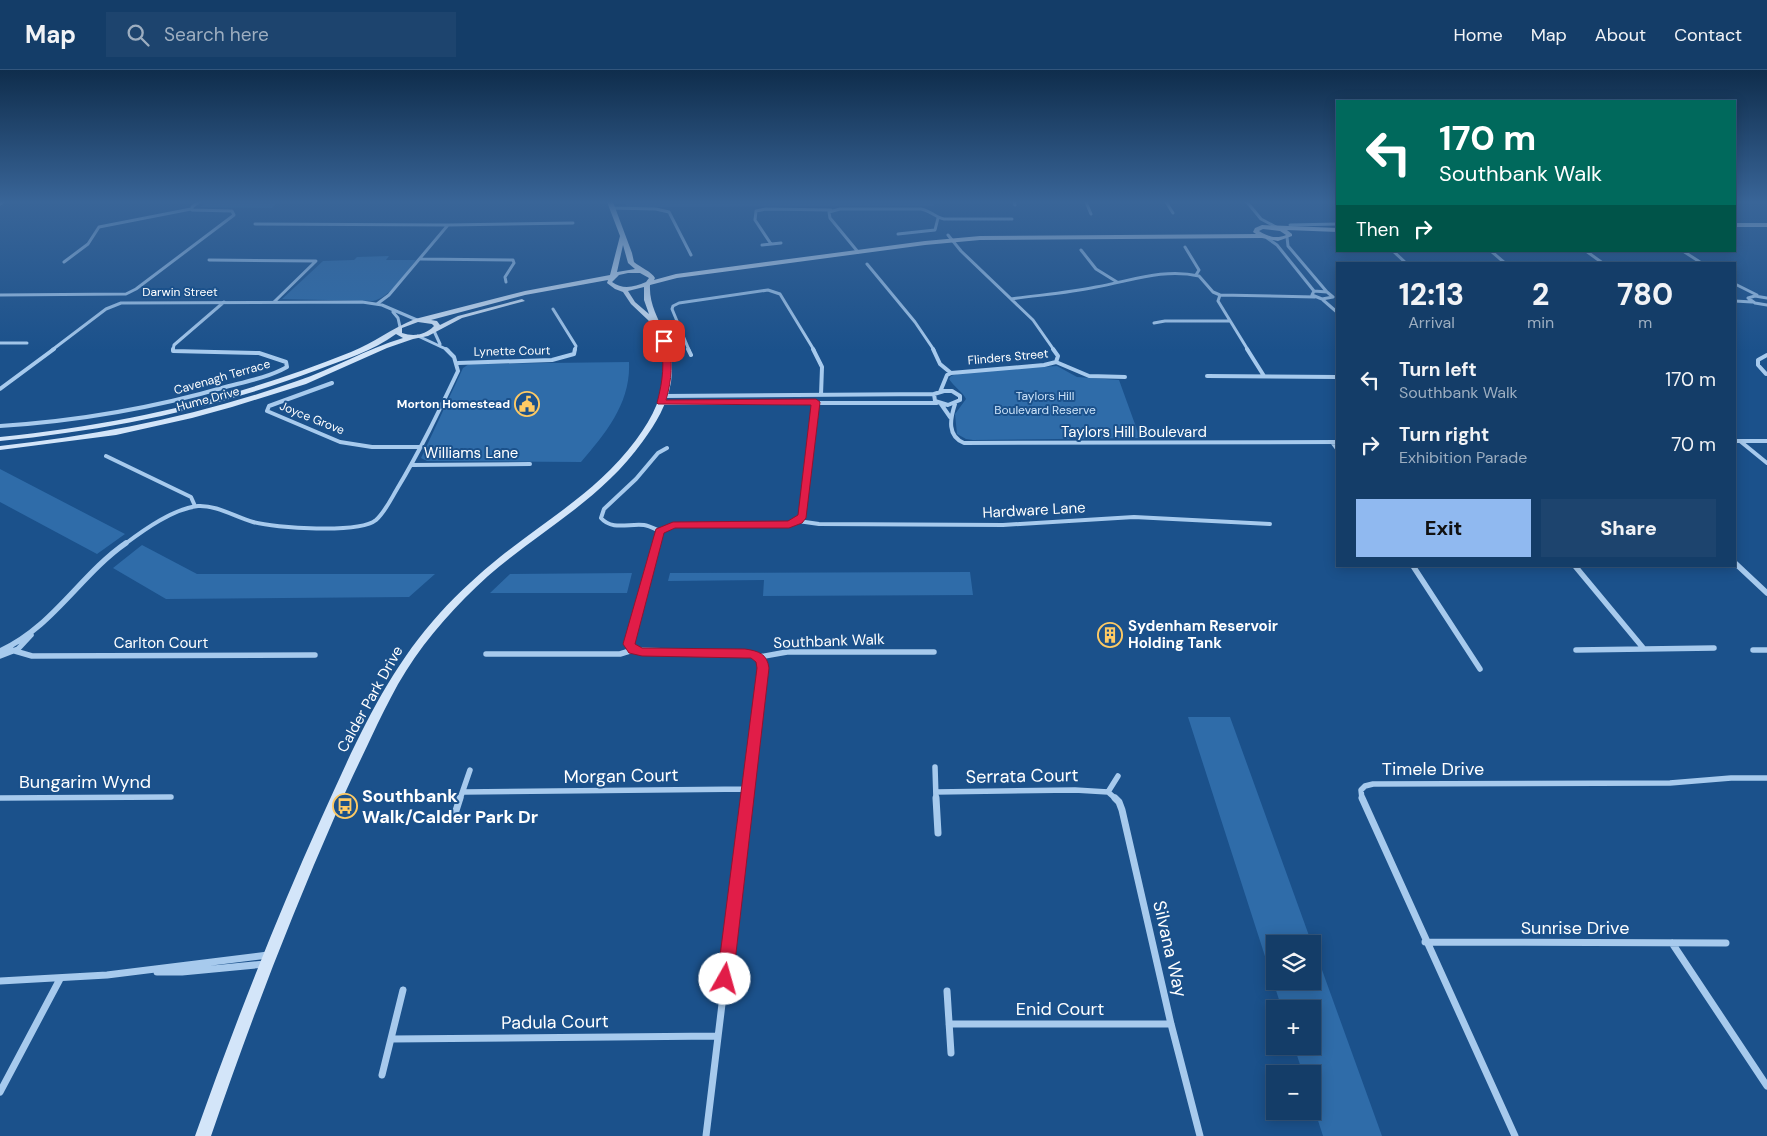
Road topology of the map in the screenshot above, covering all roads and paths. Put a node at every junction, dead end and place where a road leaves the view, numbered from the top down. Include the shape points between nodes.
1 (78, 252) edge
2 (183, 252) edge
3 (427, 252) edge
4 (618, 252) edge
5 (628, 252) edge
6 (689, 252) edge
7 (833, 252) edge
8 (838, 252) edge
9 (964, 252) edge
10 (1082, 252) edge
11 (1188, 252) edge
12 (1283, 252) edge
13 (1293, 252) edge
14 (1394, 252) edge
15 (1492, 252) edge
16 (1587, 252) edge
17 (1685, 252) edge
18 (691, 255) dead end
19 (209, 260) dead end
20 (421, 260) junction
21 (64, 262) dead end
22 (1404, 262) edge
23 (1504, 262) edge
24 (1601, 262) edge
25 (1700, 262) edge
26 (868, 264) dead end
27 (643, 272) junction
28 (1196, 275) junction
29 (612, 277) junction
30 (506, 282) dead end
31 (1117, 282) junction
32 (648, 284) junction
33 (1736, 285) edge
34 (618, 288) junction
35 (1741, 288) junction
36 (1326, 292) junction
37 (1220, 294) junction
38 (1314, 294) junction
39 (0, 295) edge
40 (1334, 296) edge
41 (1758, 296) junction
42 (1749, 298) junction
43 (1767, 298) edge
44 (1011, 299) junction
45 (1322, 299) junction
46 (1736, 301) edge
47 (1736, 301) edge
48 (224, 302) junction
49 (274, 302) junction
50 (1754, 303) junction
51 (377, 304) junction
52 (1766, 306) edge
53 (387, 307) junction
54 (1333, 307) junction
55 (553, 309) dead end
56 (1336, 311) edge
57 (419, 320) junction
58 (1230, 320) junction
59 (1154, 323) dead end
60 (657, 326) junction
61 (399, 328) junction
62 (435, 330) junction
63 (415, 337) junction
64 (0, 343) edge
65 (27, 343) dead end
66 (440, 344) junction
67 (691, 355) dead end
68 (1767, 355) edge
69 (1056, 362) junction
70 (458, 363) junction
71 (951, 373) junction
72 (1766, 374) dead end
73 (1207, 376) dead end
74 (1264, 376) junction
75 (1125, 377) dead end
76 (1336, 377) edge
77 (946, 381) junction
78 (332, 383) dead end
79 (0, 389) edge
80 (940, 392) junction
81 (952, 392) junction
82 (934, 394) junction
83 (820, 395) junction
84 (663, 399) junction
85 (816, 402) junction
86 (939, 403) junction
87 (955, 404) junction
88 (950, 417) junction
89 (0, 426) edge
90 (0, 439) edge
91 (1737, 441) edge
92 (1767, 441) edge
93 (1335, 442) edge
94 (421, 447) junction
95 (0, 448) edge
96 (667, 448) dead end
97 (106, 456) dead end
98 (1767, 463) edge
99 (530, 464) dead end
100 (412, 465) junction
101 (196, 506) junction
102 (798, 521) junction
103 (1270, 524) dead end
104 (660, 531) junction
105 (1736, 563) edge
106 (1414, 567) edge
107 (1576, 567) edge
108 (1767, 593) edge
109 (34, 630) junction
110 (8, 648) junction
111 (1714, 648) dead end
112 (1644, 649) junction
113 (633, 650) junction
114 (1576, 650) dead end
115 (1753, 650) dead end
116 (1767, 650) edge
117 (0, 651) edge
118 (14, 652) junction
119 (934, 652) dead end
120 (486, 654) dead end
121 (315, 655) dead end
122 (0, 656) edge
123 (759, 657) junction
124 (1480, 669) dead end
125 (935, 767) dead end
126 (470, 770) dead end
127 (1118, 776) dead end
128 (1767, 778) edge
129 (749, 789) junction
130 (463, 792) junction
131 (936, 792) junction
132 (1108, 792) junction
133 (171, 797) dead end
134 (0, 798) edge
135 (454, 818) dead end
136 (938, 833) dead end
137 (1425, 942) junction
138 (1672, 943) junction
139 (1726, 943) dead end
140 (268, 959) junction
141 (60, 979) junction
142 (0, 982) edge
143 (404, 990) dead end
144 (947, 991) dead end
145 (949, 1024) junction
146 (1171, 1024) junction
147 (718, 1036) junction
148 (392, 1039) junction
149 (951, 1053) dead end
150 (382, 1075) dead end
151 (1767, 1086) edge
152 (0, 1092) edge
153 (203, 1136) edge
154 (706, 1136) edge
155 (1200, 1136) edge
156 (1515, 1136) edge

1 - 21 street
2 - 39 street via 126,294
3 - 20 street
4 - 29 street
5 - 27 street via 631,263
6 - 18 street
7 - 27 street
8 - 32 street via 676,276
9 - 44 street, Flinders Street
10 - 31 street via 1104,276
11 - 28 street via 1199,270
12 - 38 street
13 - 36 street
14 - 22 street
15 - 23 street
16 - 24 street
17 - 25 street
19 - 49 street via 316,261
20 - 30 street via 513,260 504,277
20 - 51 street
26 - 71 street via 924,334 940,366
27 - 29 street via 623,272
27 - 32 street, Calder Park Drive via 652,278
28 - 31 street via 1152,274
28 - 37 street via 1204,279 1213,292
29 - 34 street, Calder Park Drive via 609,282
29 - 57 street via 525,293
31 - 44 street
32 - 34 street via 631,289
32 - 60 street, Calder Park Drive via 645,299
33 - 35 street
34 - 60 street, Calder Park Drive via 625,291
34 - 62 street via 554,293 460,317
35 - 41 street
35 - 42 street
36 - 38 street
36 - 40 street
37 - 38 street
37 - 58 street via 1218,301
38 - 45 street
40 - 45 street
40 - 54 street
41 - 42 street
41 - 43 street
42 - 46 street
42 - 50 street
44 - 69 street, Flinders Street via 1044,334 1058,356
45 - 54 street
47 - 50 street
48 - 49 street, Darwin Street
48 - 79 street, Darwin Street via 112,306
48 - 89 street, Cavenagh Terrace via 174,345 173,351 259,353 280,359 286,362 287,367 223,388 143,408
49 - 51 street, Darwin Street
50 - 52 street
51 - 53 street, Darwin Street
53 - 57 street, Darwin Street
53 - 61 street via 398,318
54 - 56 street
55 - 70 street, Lynette Court via 576,346 569,358
57 - 61 street, Hume Drive
57 - 62 street via 435,322
58 - 59 street
58 - 74 street
60 - 84 street, Calder Park Drive via 668,357
61 - 63 street via 399,334
61 - 90 street, Hume Drive via 383,339 330,363 222,400 132,421
62 - 63 street, Hume Drive
62 - 66 street
63 - 66 street
63 - 95 street, Hume Drive via 382,346 305,381 225,407 103,435
64 - 65 street
66 - 70 street via 454,354
67 - 83 street via 673,306 776,291 818,356 822,367
68 - 72 street via 1758,360
69 - 71 street, Flinders Street
69 - 75 street via 1079,375
70 - 94 street via 458,371
71 - 77 street, Flinders Street
73 - 74 street
74 - 76 street
77 - 80 street, Flinders Street
77 - 81 street
78 - 94 street, Joyce Grove via 269,406 267,411 340,442 372,447
80 - 81 street
80 - 82 street
81 - 87 street via 961,398
82 - 83 street
82 - 86 street, Taylors Hill Boulevard via 933,399
83 - 84 street
84 - 85 street
84 - 140 street, Calder Park Drive via 641,440 607,480 562,518 485,574 456,602 405,664 344,780
85 - 86 street
85 - 102 street via 803,516
86 - 87 street
86 - 88 street, Taylors Hill Boulevard
87 - 88 street
88 - 93 street, Taylors Hill Boulevard via 953,439 964,444
91 - 92 street
91 - 98 street
94 - 100 street
96 - 104 street via 658,453 604,509 600,518 609,525 640,525
97 - 101 street via 191,497
99 - 100 street, Williams Lane
100 - 101 street via 380,517 358,527 287,527 254,522 206,505
101 - 109 street via 149,528 109,555
102 - 103 street, Hardware Lane via 818,524 1003,525 1147,517
102 - 104 street, Hardware Lane via 789,525 673,525
104 - 113 street via 629,644
105 - 108 street
106 - 124 street
107 - 112 street
109 - 110 street
109 - 118 street
110 - 117 street
110 - 118 street, Carlton Court
111 - 112 street
112 - 114 street
113 - 120 street, Southbank Walk via 620,654
113 - 123 street, Southbank Walk via 745,653
115 - 116 street
118 - 121 street, Carlton Court via 32,656
118 - 122 street
119 - 123 street, Southbank Walk via 787,652
123 - 129 street via 763,668
125 - 131 street
126 - 130 street
127 - 132 street
128 - 137 street, Timele Drive via 1670,783 1366,786 1361,790 1362,802
129 - 130 street, Morgan Court
129 - 147 street
130 - 135 street
131 - 132 street, Serrata Court
131 - 136 street
132 - 146 street, Silvana Way via 1119,802 1122,810
133 - 134 street, Bungarim Wynd
137 - 138 street, Sunrise Drive
137 - 156 street, Timele Drive
138 - 139 street, Sunrise Drive
138 - 151 street
140 - 141 street via 182,972
140 - 153 street, Calder Park Drive
141 - 142 street
141 - 152 street
143 - 148 street
144 - 145 street
145 - 146 street, Enid Court
145 - 149 street
146 - 155 street, Silvana Way
147 - 148 street, Padula Court
147 - 154 street
148 - 150 street

